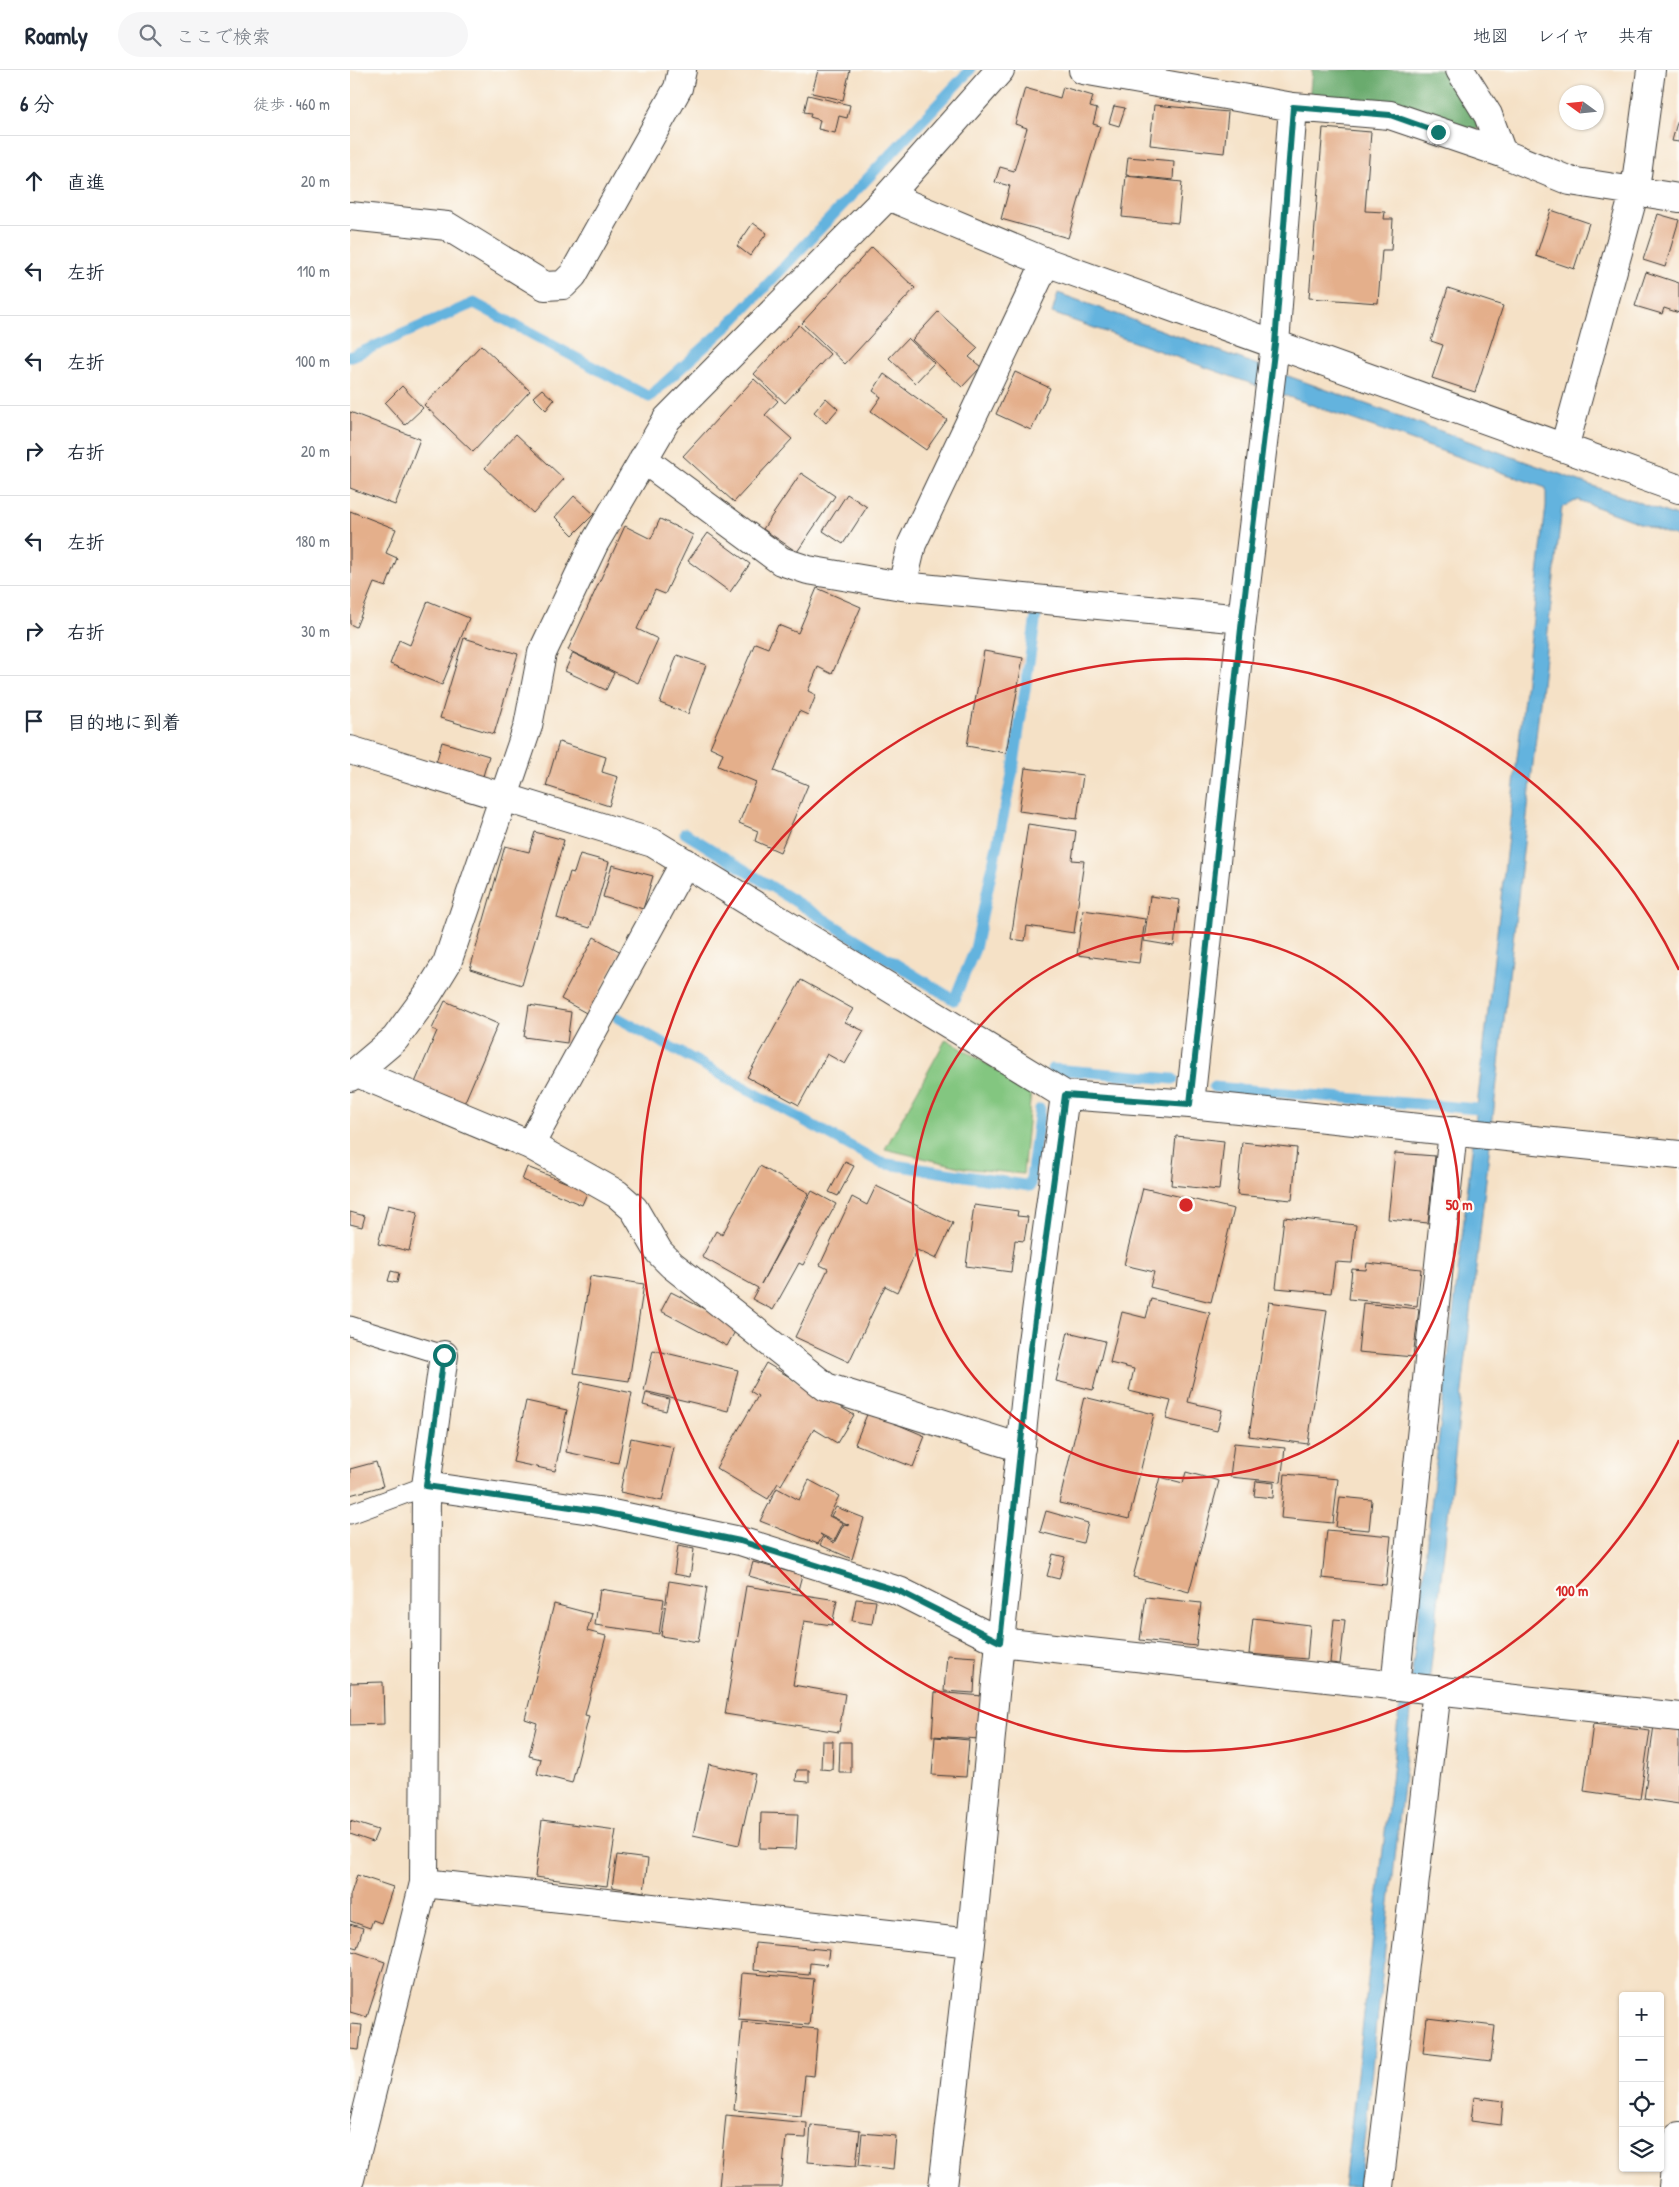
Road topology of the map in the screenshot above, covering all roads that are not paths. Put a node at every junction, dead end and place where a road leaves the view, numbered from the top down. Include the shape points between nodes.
1 (682, 70) edge
2 (1000, 70) edge
3 (1083, 70) edge
4 (1460, 70) edge
5 (1651, 70) edge
6 (1293, 107) junction
7 (1502, 153) junction
8 (1635, 190) junction
9 (888, 196) junction
10 (1679, 198) edge
11 (350, 216) edge
12 (1046, 262) junction
13 (1274, 351) junction
14 (1564, 448) junction
15 (643, 459) junction
16 (1679, 489) edge
17 (902, 586) junction
18 (1242, 619) junction
19 (350, 750) edge
20 (505, 797) junction
21 (685, 862) junction
22 (352, 1074) edge
23 (1065, 1095) junction
24 (1190, 1104) junction
25 (1460, 1132) junction
26 (530, 1145) junction
27 (1679, 1155) edge
28 (350, 1326) edge
29 (444, 1355) joint
30 (1020, 1448) junction
31 (426, 1486) junction
32 (350, 1514) edge
33 (1000, 1642) junction
34 (1416, 1688) junction
35 (1679, 1718) edge
36 (424, 1883) junction
37 (971, 1944) junction
38 (1679, 2136) edge
39 (350, 2179) edge
40 (943, 2187) edge
41 (1379, 2187) edge
42 (1673, 2187) edge

1 - 11 street via 678,88 573,275 563,285 545,286 447,226
2 - 9 street
3 - 6 street
4 - 7 street via 1488,115
5 - 8 street
6 - 7 street via 1390,115
6 - 13 street
7 - 8 street via 1570,181
8 - 10 street
8 - 14 street
9 - 12 street
9 - 15 street via 667,419
12 - 13 street
12 - 17 street via 912,544
13 - 14 street
13 - 18 street
14 - 16 street
15 - 17 street via 781,561 808,570
15 - 20 street via 594,544 542,653 528,726
17 - 18 street
18 - 24 street
19 - 20 street
20 - 21 street via 653,843
20 - 22 street via 447,963 395,1038
21 - 23 street
21 - 26 street
22 - 26 street
23 - 24 street
23 - 30 street
24 - 25 street
25 - 27 street
25 - 34 street
26 - 30 street via 617,1194 634,1210 659,1252 672,1265 826,1387
28 - 29 lane
29 - 31 street
30 - 33 street
31 - 32 lane
31 - 33 street via 598,1511 740,1541 899,1591
31 - 36 street
33 - 34 street
33 - 37 street
34 - 35 street
34 - 41 street
36 - 37 street
36 - 39 street
37 - 40 street
38 - 42 street

